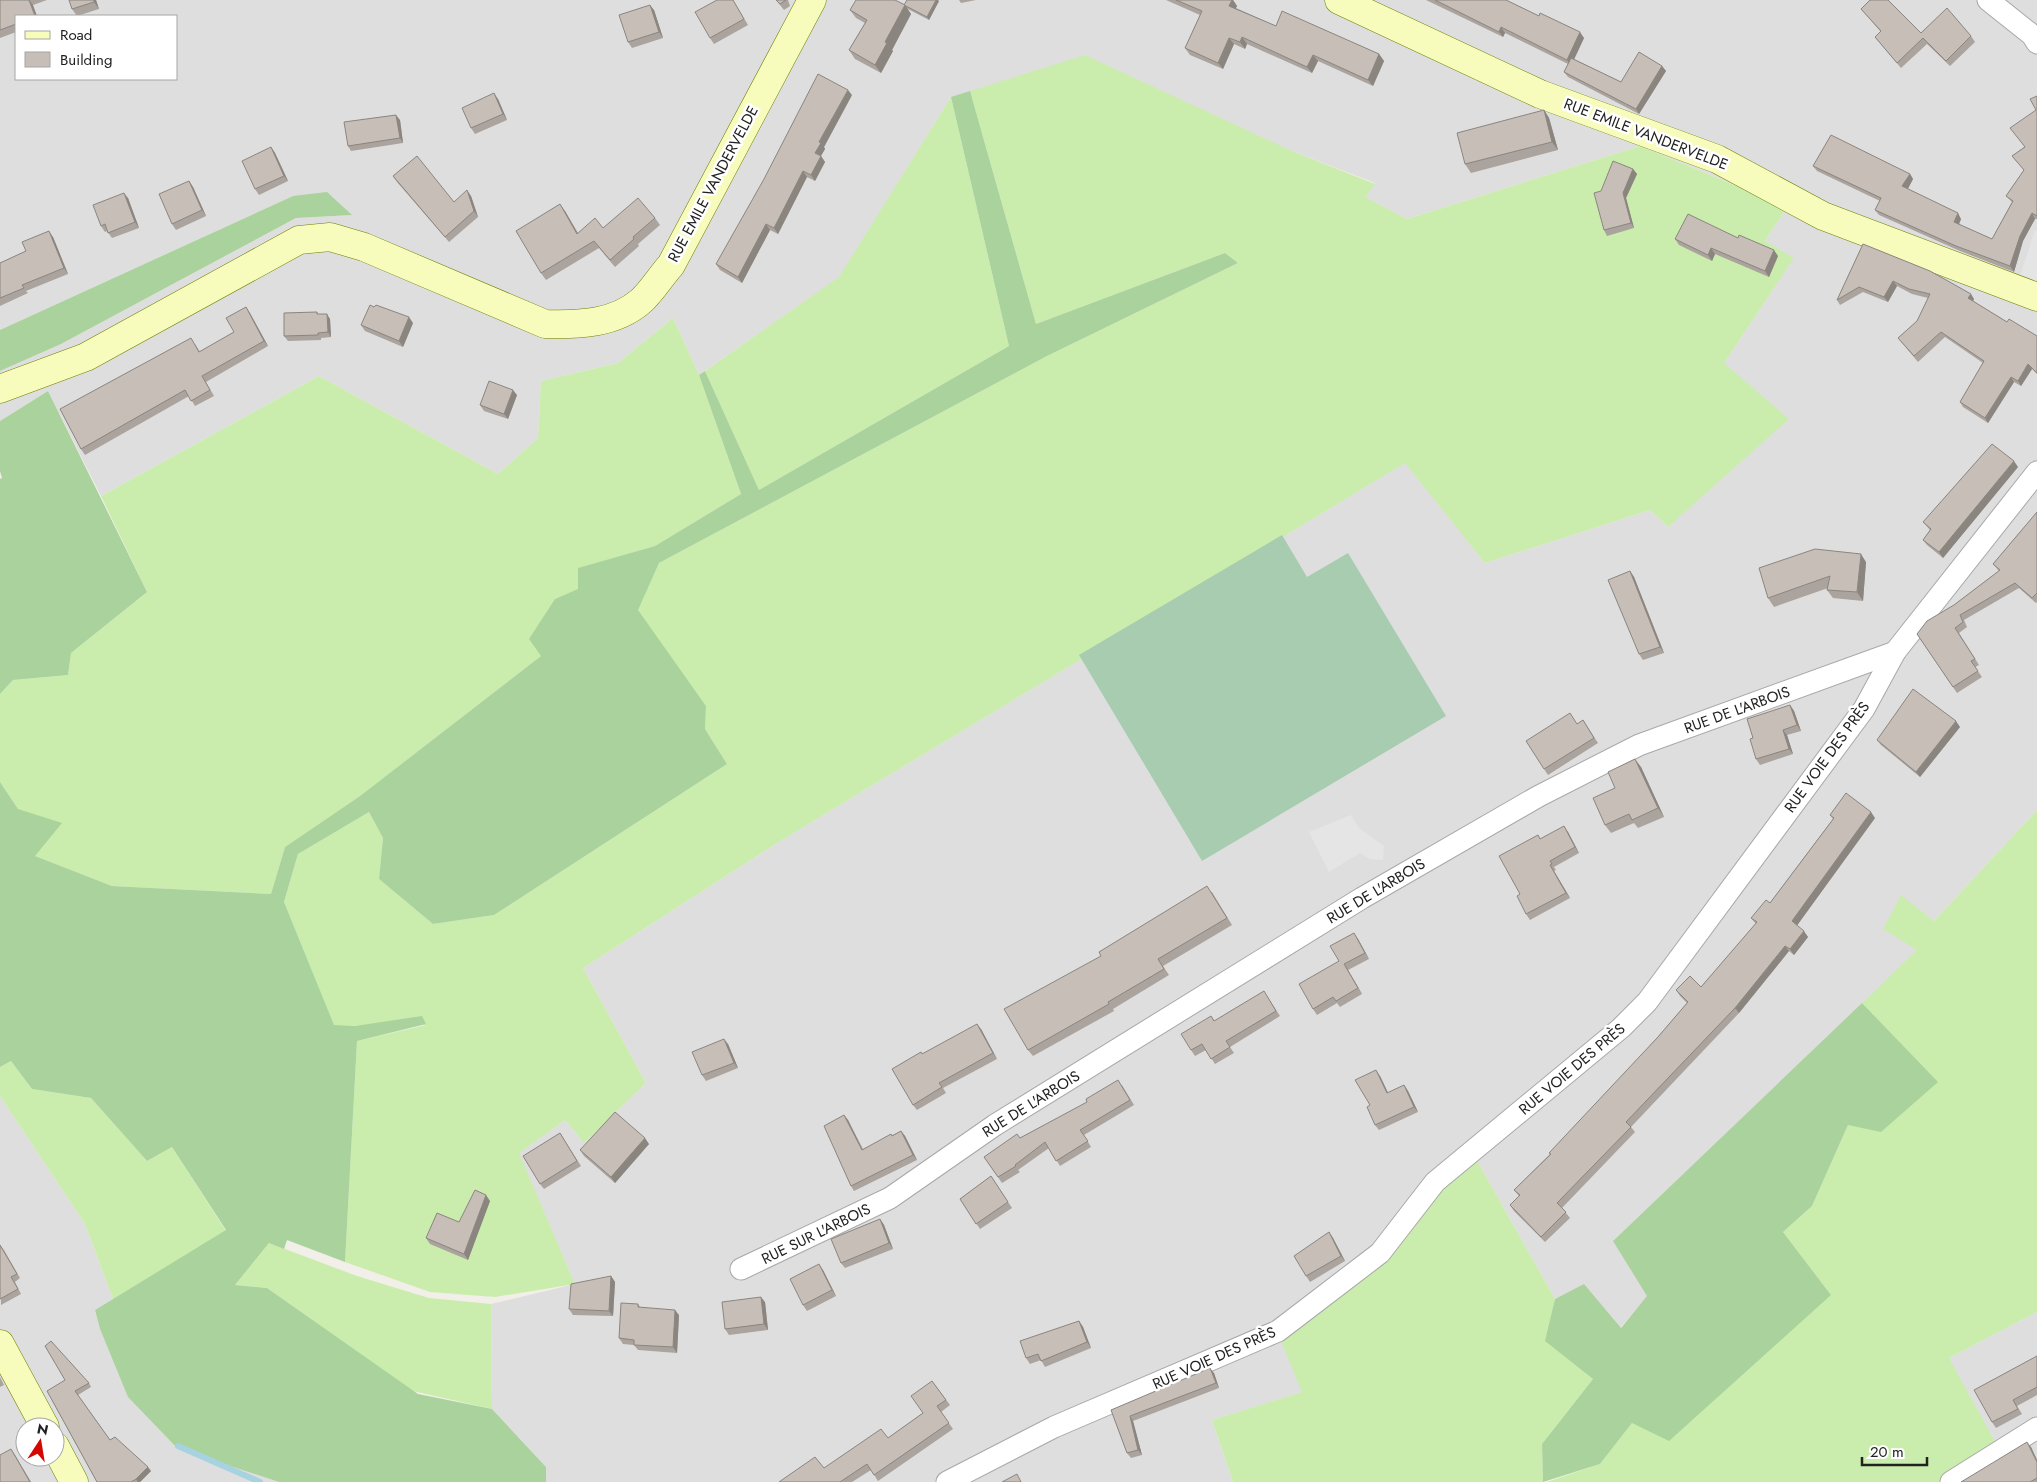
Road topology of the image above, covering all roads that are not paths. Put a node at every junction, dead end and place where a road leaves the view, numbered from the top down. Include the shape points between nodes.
1 (812, 0) edge
2 (1339, 0) edge
3 (1988, 0) edge
4 (2037, 43) edge
5 (2037, 297) edge
6 (0, 389) edge
7 (2037, 472) edge
8 (1895, 652) junction
9 (890, 1198) joint
10 (741, 1269) dead end
11 (0, 1344) edge
12 (40, 1417) edge
13 (2037, 1428) edge
14 (65, 1465) edge
15 (74, 1482) edge
16 (947, 1482) edge
17 (1951, 1482) edge

1 - 6 street, RUE EMILE VANDERVELDE via 671,265 640,301 611,318 577,325 545,324 364,247 330,237 299,240 86,357
2 - 5 street, RUE EMILE VANDERVELDE via 1540,94 1717,159 1824,216
3 - 4 street via 2032,34
7 - 8 street, RUE VOIE DES PRÈS
8 - 9 street, RUE DE L'ARBOIS via 1639,746 1539,796 1356,902 995,1125
8 - 16 street, RUE VOIE DES PRÈS via 1864,709 1647,1002 1621,1028 1435,1182 1380,1252 1278,1330 1054,1426
9 - 10 street, RUE SUR L'ARBOIS
11 - 12 street
13 - 17 street
14 - 15 street

